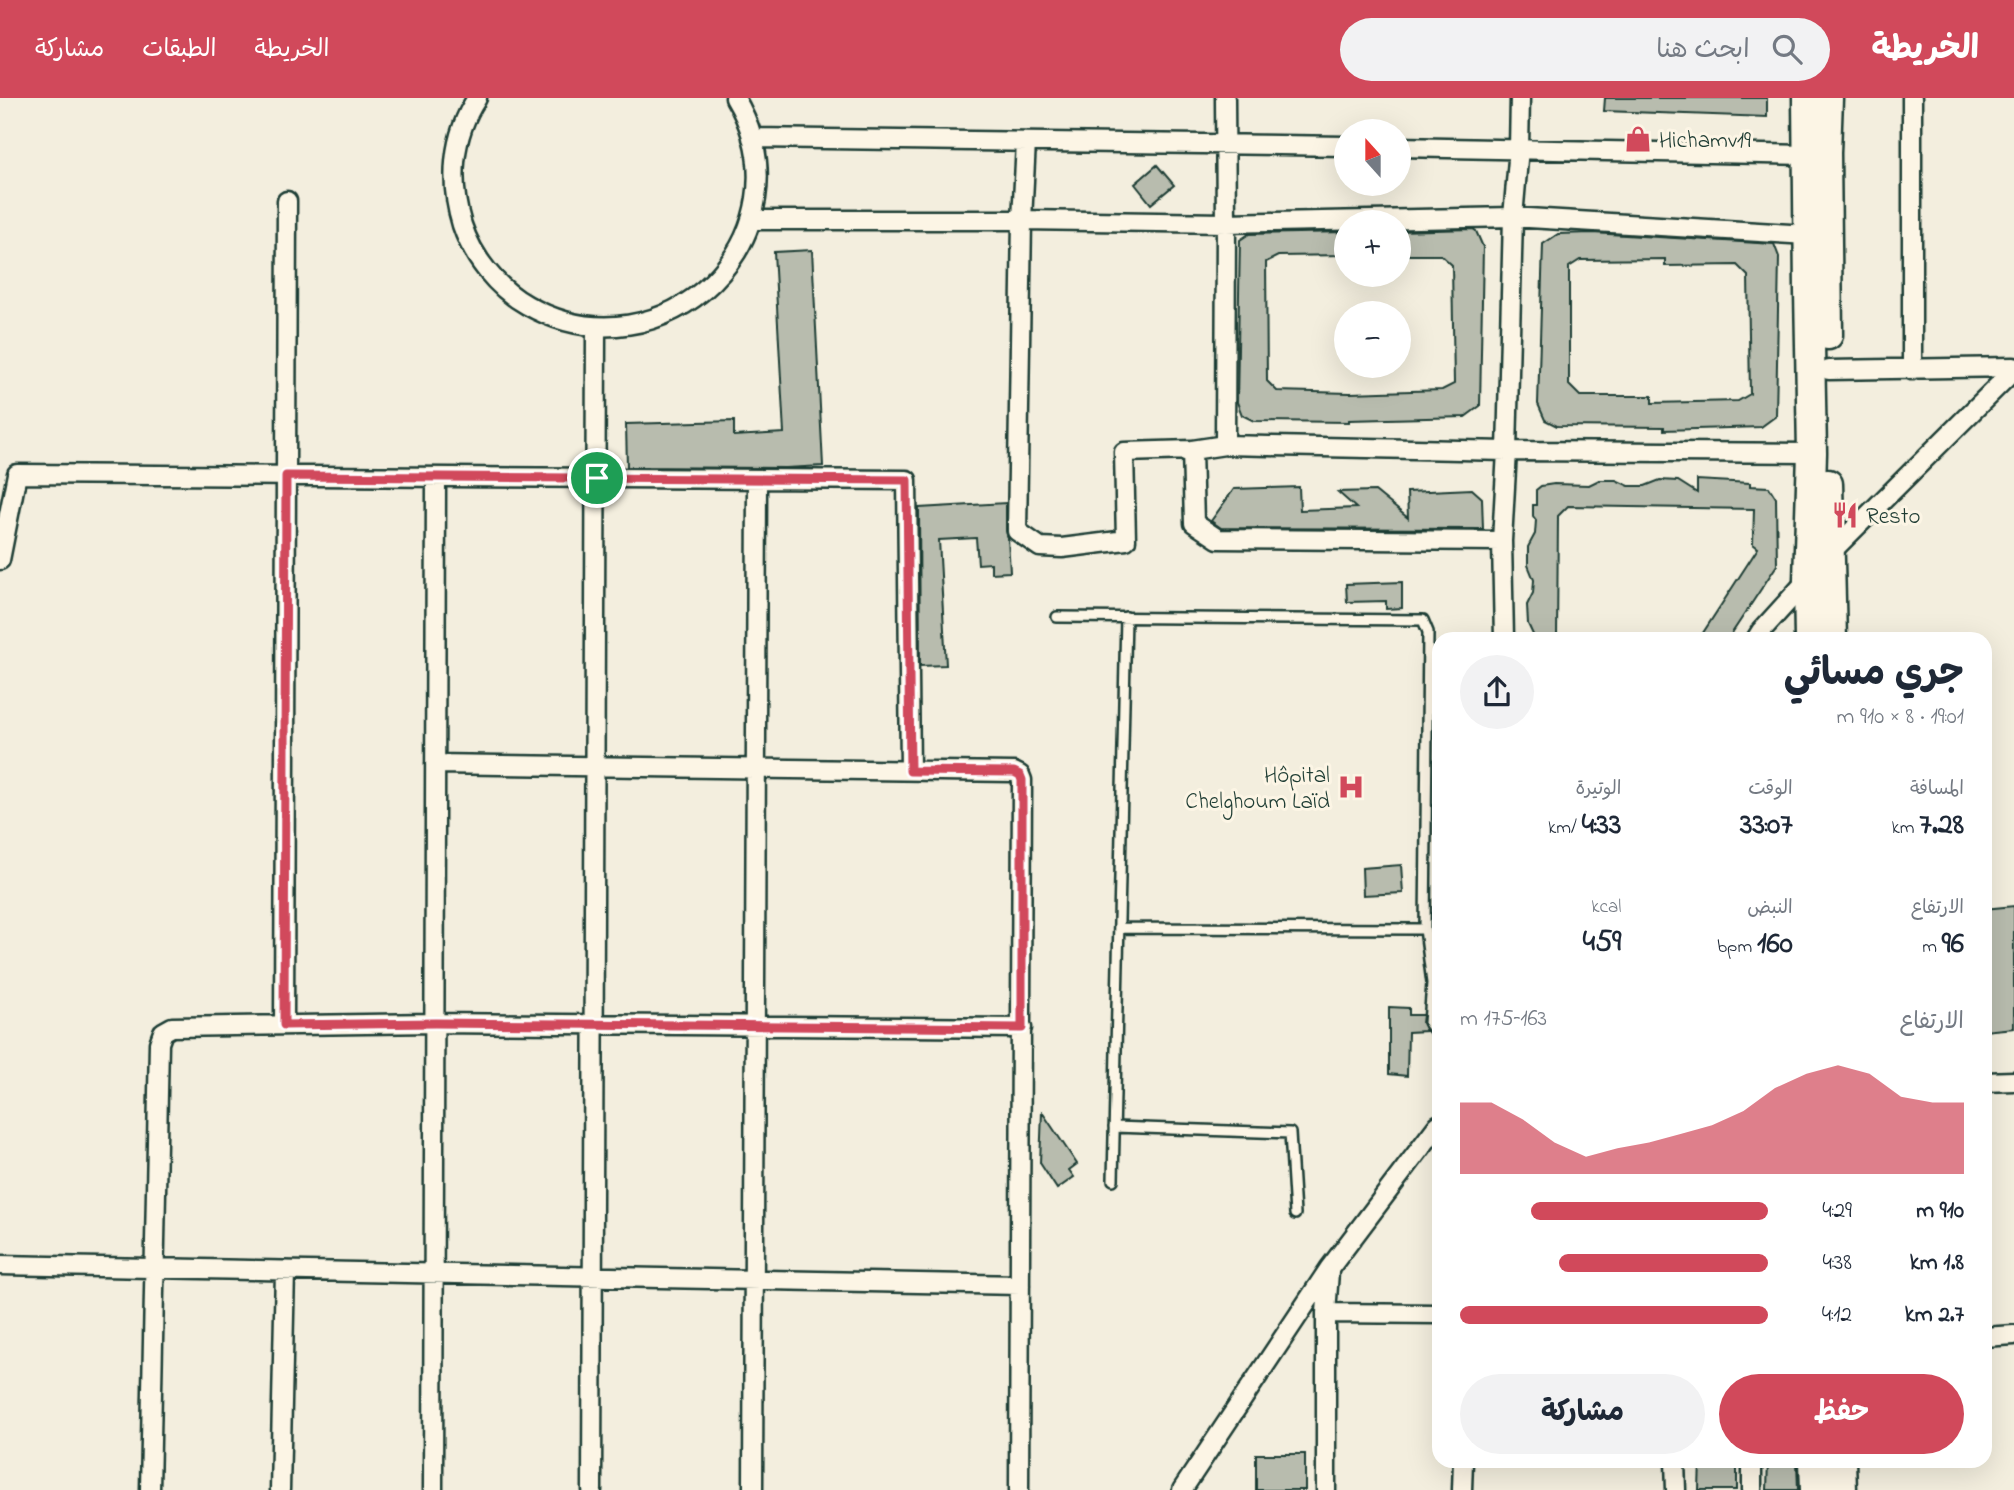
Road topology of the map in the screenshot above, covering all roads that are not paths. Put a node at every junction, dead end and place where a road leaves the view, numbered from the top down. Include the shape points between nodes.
1 (477, 98) edge
2 (735, 98) edge
3 (1225, 98) edge
4 (1520, 98) edge
5 (1807, 98) edge
6 (1828, 98) edge
7 (1912, 98) edge
8 (752, 138) junction
9 (1026, 142) junction
10 (1224, 144) junction
11 (1334, 146) edge
12 (1411, 147) edge
13 (1519, 148) junction
14 (1817, 154) junction
15 (287, 201) dead end
16 (1513, 217) junction
17 (751, 220) junction
18 (1022, 220) junction
19 (1226, 223) junction
20 (1818, 231) junction
21 (596, 327) junction
22 (2014, 368) edge
23 (1829, 370) junction
24 (1912, 370) junction
25 (1225, 445) junction
26 (1192, 450) junction
27 (1507, 451) junction
28 (1812, 453) junction
29 (286, 476) junction
30 (436, 477) junction
31 (597, 478) junction
32 (757, 479) junction
33 (1502, 541) junction
34 (1830, 553) junction
35 (0, 560) edge
36 (1808, 580) junction
37 (1056, 617) dead end
38 (1126, 617) junction
39 (1504, 632) edge
40 (1762, 632) edge
41 (1809, 632) edge
42 (1832, 632) edge
43 (435, 764) junction
44 (595, 766) junction
45 (756, 768) junction
46 (910, 771) junction
47 (1119, 928) junction
48 (1425, 929) junction
49 (1432, 966) edge
50 (1432, 1002) edge
51 (435, 1023) junction
52 (594, 1024) junction
53 (284, 1025) junction
54 (755, 1026) junction
55 (1432, 1026) edge
56 (1022, 1028) junction
57 (2014, 1081) edge
58 (1992, 1082) edge
59 (1114, 1127) junction
60 (1432, 1133) edge
61 (1113, 1180) dead end
62 (1295, 1214) dead end
63 (0, 1265) edge
64 (154, 1268) junction
65 (1329, 1269) junction
66 (285, 1271) junction
67 (434, 1274) junction
68 (593, 1277) junction
69 (754, 1280) junction
70 (1020, 1285) junction
71 (1326, 1313) junction
72 (1432, 1314) edge
73 (2014, 1335) edge
74 (1992, 1336) edge
75 (1463, 1468) edge
76 (1675, 1468) edge
77 (1752, 1468) edge
78 (1814, 1468) edge
79 (1841, 1468) edge
80 (150, 1490) edge
81 (280, 1490) edge
82 (433, 1490) edge
83 (592, 1490) edge
84 (753, 1490) edge
85 (1019, 1490) edge
86 (1182, 1490) edge
87 (1326, 1490) edge
88 (1462, 1490) edge
89 (1676, 1490) edge
90 (1752, 1490) edge
91 (1815, 1490) edge
92 (1842, 1490) edge

1 - 21 street via 455,157 454,192 466,236 479,260 518,300 542,314
2 - 8 street
3 - 10 street
4 - 13 street
5 - 14 main road
6 - 14 main road
7 - 24 street
8 - 9 street
8 - 17 street via 757,180
9 - 10 street
9 - 18 street
10 - 11 street
10 - 19 street
12 - 13 street
13 - 14 street
13 - 16 street
14 - 20 main road
15 - 29 street
16 - 19 street
16 - 20 street
16 - 27 street
17 - 18 street
17 - 21 street via 737,251 717,278 691,301 662,317 629,326
18 - 19 street
18 - 26 street via 1017,531 1040,547 1126,540 1124,452
19 - 25 street
20 - 23 main road
20 - 28 main road
21 - 31 street
22 - 24 street
22 - 34 street
23 - 24 street
23 - 34 main road
25 - 26 street
25 - 27 street
26 - 33 street via 1194,523 1218,539
27 - 28 street
27 - 33 street
28 - 36 main road
29 - 30 street
29 - 35 street via 17,474
29 - 53 street
30 - 31 street
30 - 43 street
31 - 32 street
31 - 44 street
32 - 45 street
32 - 46 street via 907,480
33 - 39 street
34 - 36 street
34 - 42 main road
36 - 40 street
36 - 41 main road
37 - 38 lane
38 - 47 lane
38 - 48 lane via 1423,620 1428,632
43 - 44 street
43 - 51 street
44 - 45 street
44 - 52 street
45 - 46 street
45 - 54 street
46 - 56 street via 1020,775
47 - 48 lane
47 - 59 lane
48 - 49 lane
50 - 55 lane
51 - 52 street
51 - 53 street
51 - 67 street
52 - 54 street
52 - 68 street
53 - 64 street via 172,1027 163,1032 159,1042
54 - 56 street
54 - 69 street
56 - 70 street
57 - 58 street
59 - 61 lane
59 - 62 lane via 1290,1133
60 - 65 street
63 - 64 street
64 - 66 street
64 - 80 street
65 - 71 street
65 - 86 street
66 - 67 street
66 - 81 street
67 - 68 street
67 - 82 street
68 - 69 street
68 - 83 street
69 - 70 street
69 - 84 street
70 - 85 street
71 - 72 street
71 - 87 street
73 - 74 street
75 - 88 street
76 - 89 street
77 - 90 street
78 - 91 main road
79 - 92 main road

